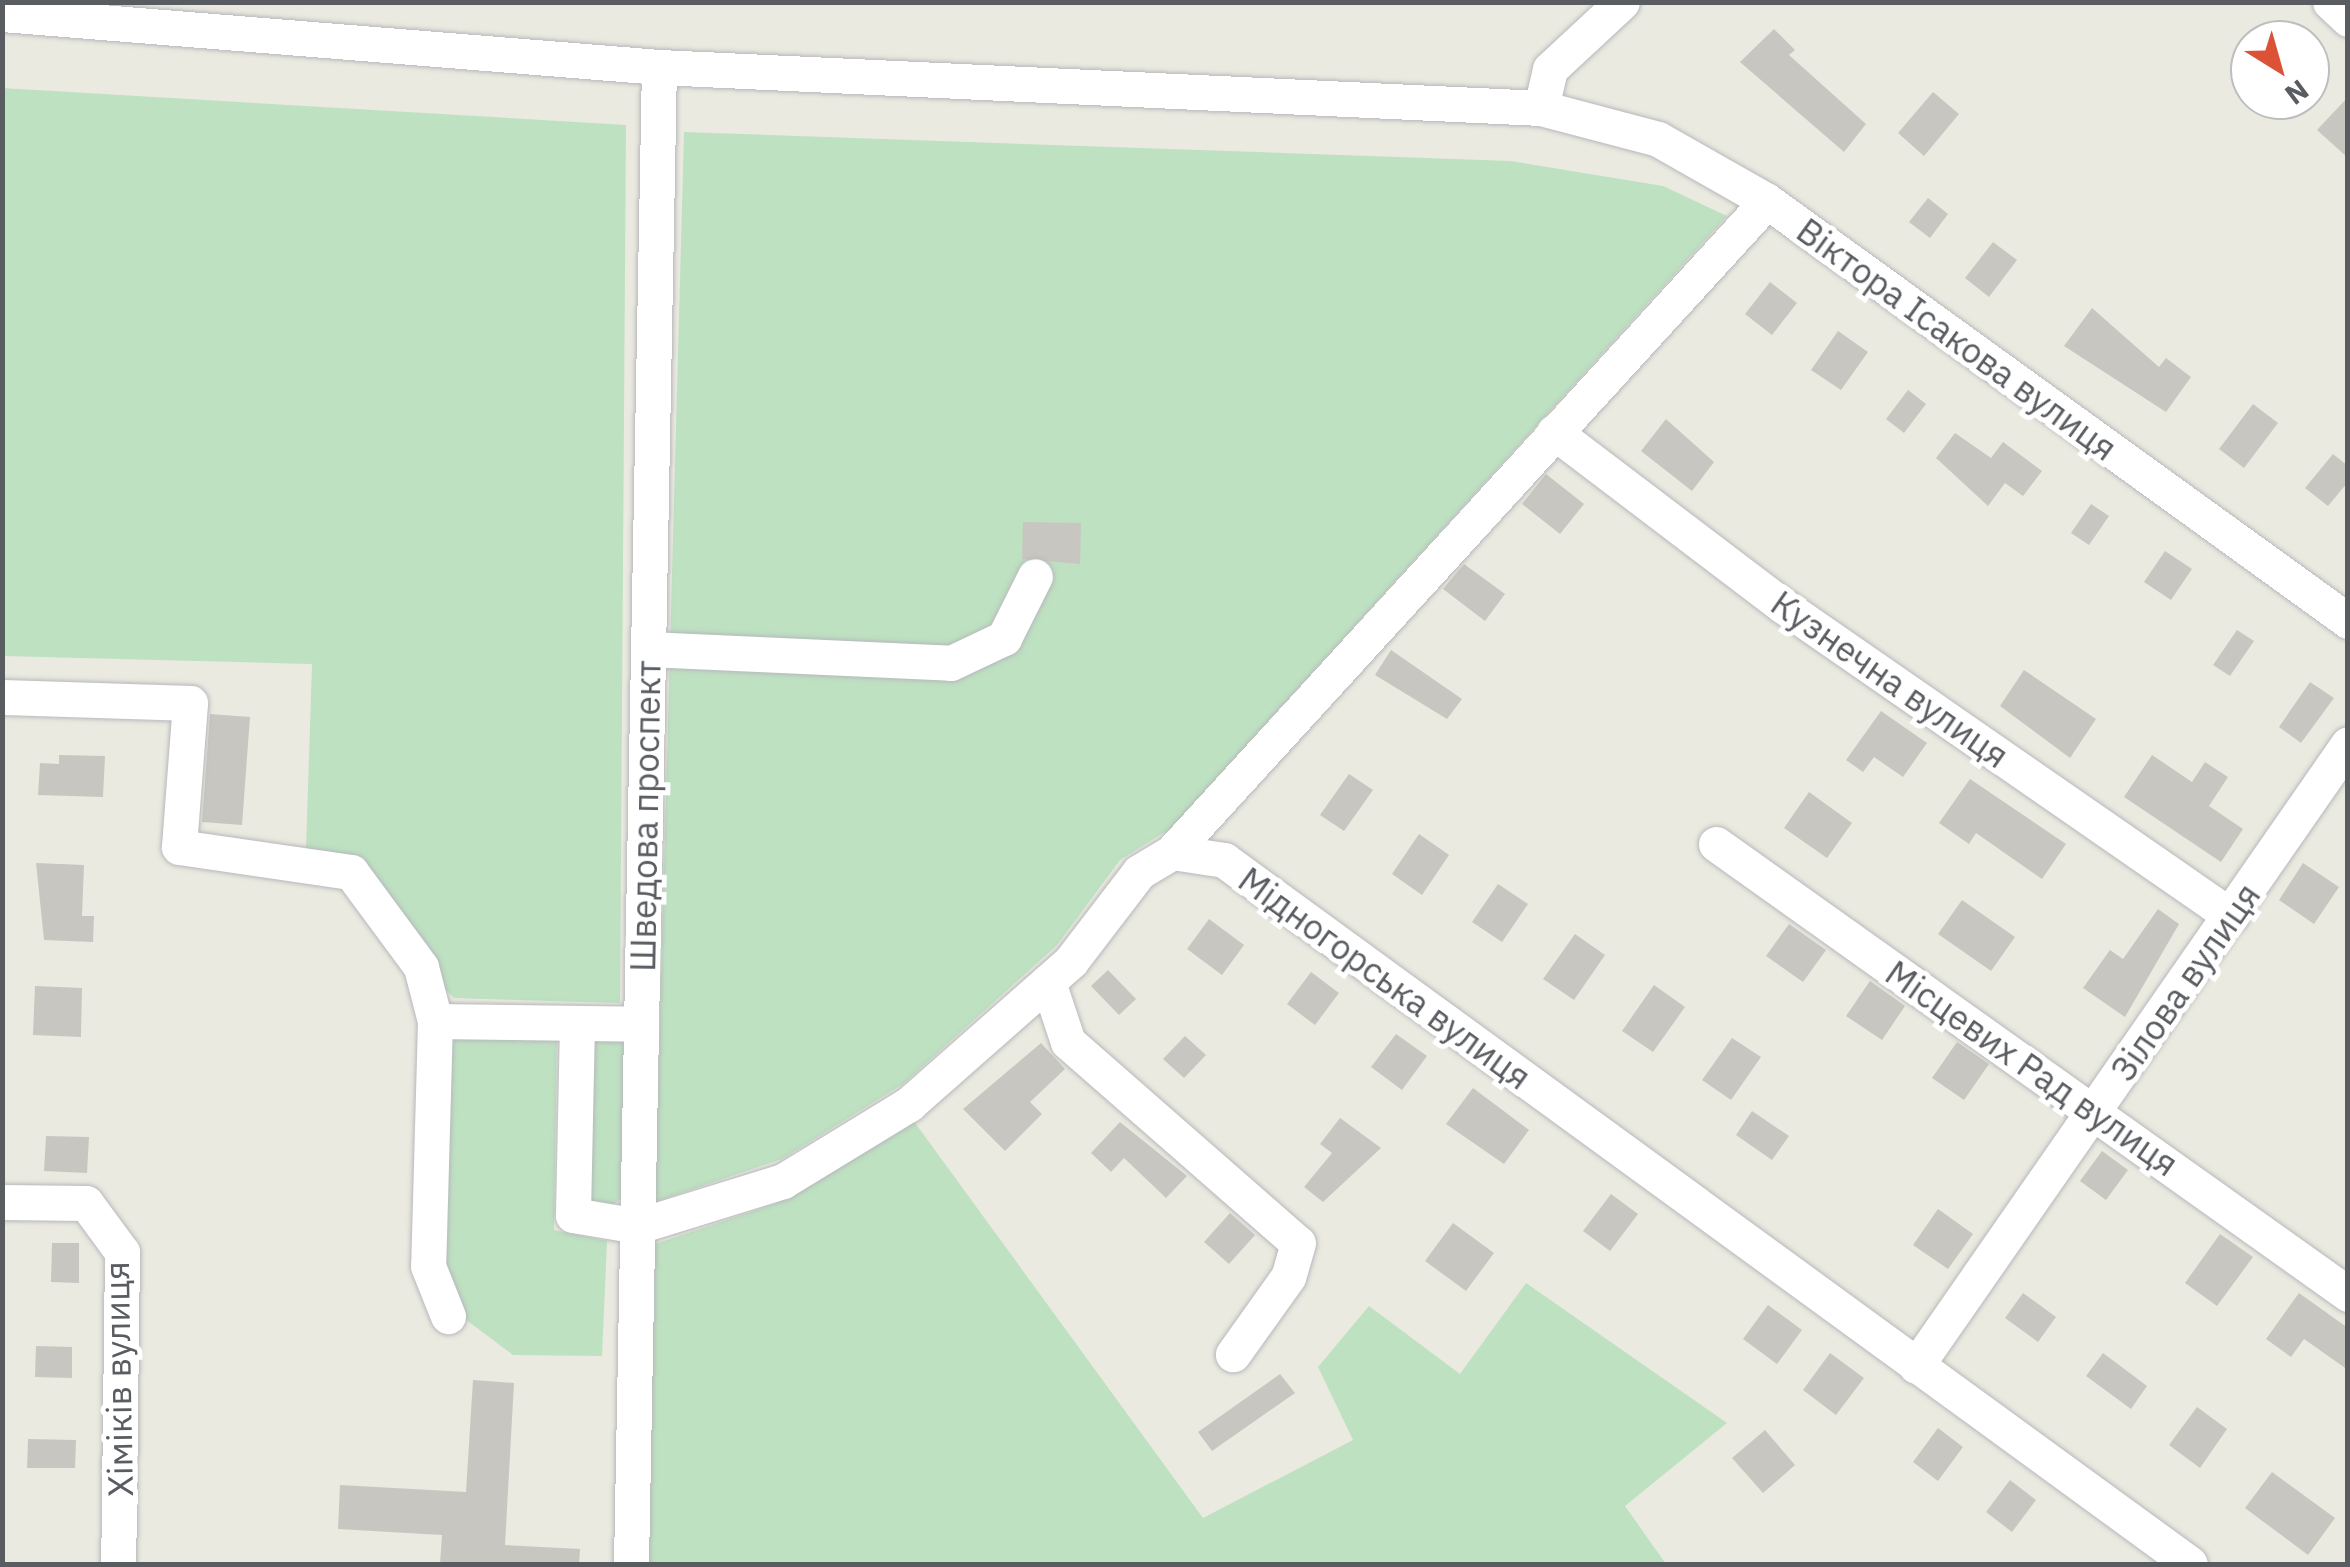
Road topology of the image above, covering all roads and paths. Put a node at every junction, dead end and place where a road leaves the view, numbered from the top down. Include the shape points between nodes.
1 (1622, 2) edge
2 (2330, 2) edge
3 (2, 14) edge
4 (203, 16) edge
5 (2348, 19) edge
6 (659, 67) junction
7 (1541, 108) junction
8 (1767, 202) junction
9 (1554, 432) junction
10 (1035, 576) dead end
11 (2348, 621) edge
12 (648, 649) junction
13 (2, 697) edge
14 (2348, 744) edge
15 (1716, 844) dead end
16 (1172, 852) junction
17 (2232, 916) junction
18 (1048, 982) junction
19 (435, 1022) junction
20 (577, 1023) junction
21 (641, 1024) junction
22 (2095, 1112) junction
23 (2, 1202) edge
24 (638, 1226) junction
25 (2348, 1294) edge
26 (448, 1316) dead end
27 (1234, 1354) dead end
28 (1916, 1366) junction
29 (118, 1564) edge
30 (631, 1564) edge
31 (2190, 1564) edge

1 - 7 street via 1550,69
2 - 5 street
3 - 4 street, Віктора Ісакова вулиця
4 - 6 street, Віктора Ісакова вулиця
6 - 7 street, Віктора Ісакова вулиця
6 - 12 street, Шведова проспект
7 - 8 street, Віктора Ісакова вулиця via 1658,139
8 - 9 street
8 - 11 street, Віктора Ісакова вулиця
9 - 16 street
9 - 17 street, Кузнечна вулиця via 1782,605
10 - 12 street via 1004,638 951,663
12 - 21 street, Шведова проспект
13 - 19 street via 190,703 179,847 352,872 421,967
14 - 17 street, Зілова вулиця
15 - 22 street, Місцевих Рад вулиця
16 - 18 street via 1139,872
16 - 28 street, Мідногорська вулиця via 1224,860
17 - 22 street, Зілова вулиця
18 - 24 street via 910,1104 783,1181
18 - 27 street via 1068,1042 1298,1243 1288,1277
19 - 20 street
19 - 26 street via 428,1266
20 - 21 street
20 - 24 street via 573,1215
21 - 24 street, Шведова проспект
22 - 25 street, Місцевих Рад вулиця
22 - 28 street, Зілова вулиця
23 - 29 street, Хіміків вулиця via 86,1203 122,1252
24 - 30 street, Шведова проспект
28 - 31 street, Мідногорська вулиця

